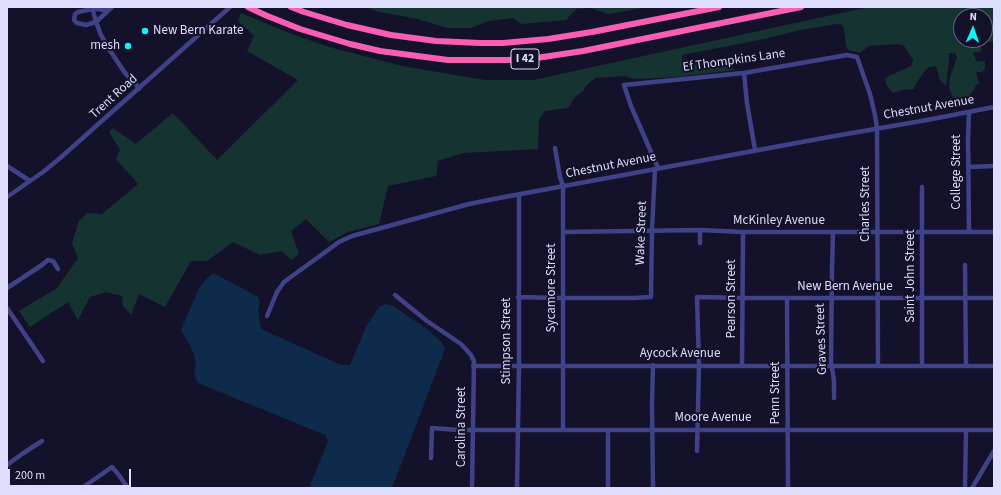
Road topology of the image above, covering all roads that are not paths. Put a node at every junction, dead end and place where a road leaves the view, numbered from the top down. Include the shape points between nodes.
1 (230, 7) edge
2 (291, 7) edge
3 (719, 7) edge
4 (802, 7) edge
5 (93, 8) edge
6 (111, 8) edge
7 (250, 8) edge
8 (96, 22) junction
9 (846, 55) joint
10 (744, 72) junction
11 (624, 85) joint
12 (139, 89) junction
13 (994, 107) edge
14 (969, 112) junction
15 (876, 128) junction
16 (555, 148) dead end
17 (755, 150) junction
18 (7, 166) edge
19 (994, 166) edge
20 (968, 167) junction
21 (656, 169) junction
22 (30, 181) junction
23 (563, 186) junction
24 (922, 187) dead end
25 (518, 194) junction
26 (7, 196) edge
27 (652, 230) junction
28 (700, 230) junction
29 (563, 232) junction
30 (743, 232) junction
31 (833, 232) junction
32 (877, 232) junction
33 (922, 232) junction
34 (969, 232) junction
35 (994, 232) edge
36 (700, 243) dead end
37 (966, 265) dead end
38 (58, 268) dead end
39 (7, 288) edge
40 (395, 295) dead end
41 (518, 297) junction
42 (563, 298) junction
43 (742, 298) junction
44 (787, 298) junction
45 (832, 298) junction
46 (877, 298) junction
47 (922, 298) junction
48 (965, 298) junction
49 (994, 298) edge
50 (7, 308) edge
51 (267, 316) dead end
52 (43, 361) dead end
53 (519, 365) junction
54 (563, 365) junction
55 (653, 365) junction
56 (699, 365) junction
57 (742, 365) junction
58 (787, 365) junction
59 (832, 365) junction
60 (878, 365) junction
61 (474, 366) junction
62 (922, 366) junction
63 (966, 366) junction
64 (994, 366) edge
65 (834, 398) dead end
66 (473, 429) junction
67 (518, 429) junction
68 (652, 429) junction
69 (563, 430) junction
70 (608, 430) junction
71 (697, 430) junction
72 (787, 430) junction
73 (994, 430) edge
74 (966, 431) junction
75 (42, 441) dead end
76 (697, 451) dead end
77 (994, 451) edge
78 (431, 458) dead end
79 (7, 465) edge
80 (82, 488) edge
81 (128, 488) edge
82 (472, 488) edge
83 (517, 488) edge
84 (608, 488) edge
85 (653, 488) edge
86 (788, 488) edge
87 (965, 488) edge
88 (972, 488) edge

1 - 12 street, Trent Road
2 - 3 highway via 347,25 391,35 436,41 510,43 592,32
4 - 7 highway, I 42 via 583,52 506,60 448,60 380,51 300,29
5 - 6 street
5 - 8 street
5 - 8 street via 78,12 74,20 86,25
6 - 8 street
8 - 12 street via 109,49
9 - 10 street, Ef Thompkins Lane
9 - 15 street, Charles Street via 857,57 870,94
10 - 11 street, Ef Thompkins Lane
10 - 17 street
11 - 21 street, Wake Street
12 - 22 street, Trent Road via 60,159
13 - 14 street, Chestnut Avenue
14 - 15 street, Chestnut Avenue
14 - 20 street, College Street
15 - 17 street, Chestnut Avenue
15 - 32 street, Charles Street
16 - 23 street, Sycamore Street
17 - 21 street, Chestnut Avenue
18 - 22 street
19 - 20 street
20 - 34 street, College Street
21 - 23 street, Chestnut Avenue
21 - 27 street, Wake Street
22 - 26 street, Trent Road
23 - 25 street, Chestnut Avenue
23 - 29 street, Sycamore Street
24 - 33 street, Saint John Street
25 - 41 street, Stimpson Street
25 - 51 street, Chestnut Avenue via 469,204 339,242 284,282
27 - 28 street, McKinley Avenue
27 - 29 street, McKinley Avenue
27 - 42 street, Wake Street via 651,297
28 - 30 street, McKinley Avenue
28 - 36 street
29 - 42 street, Sycamore Street
30 - 31 street, McKinley Avenue
30 - 43 street, Pearson Street
31 - 32 street, McKinley Avenue
31 - 45 street, Graves Street
32 - 33 street, McKinley Avenue
32 - 46 street, Charles Street
33 - 34 street, McKinley Avenue
33 - 47 street, Saint John Street
34 - 35 street, McKinley Avenue
37 - 48 street
38 - 39 street via 53,261 48,260
40 - 61 street via 460,344 471,355
41 - 42 street
41 - 53 street, Stimpson Street
42 - 54 street, Sycamore Street
43 - 44 street, New Bern Avenue
43 - 56 street, New Bern Avenue via 697,297
43 - 57 street, Pearson Street
44 - 45 street, New Bern Avenue
44 - 58 street, Penn Street
45 - 46 street, New Bern Avenue
45 - 59 street, Graves Street
46 - 47 street, New Bern Avenue
46 - 60 street, Charles Street
47 - 48 street, New Bern Avenue
47 - 62 street, Saint John Street
48 - 49 street, New Bern Avenue
48 - 63 street
50 - 52 street
53 - 54 street, Aycock Avenue
53 - 61 street, Aycock Avenue
53 - 67 street, Stimpson Street
54 - 55 street, Aycock Avenue
54 - 69 street, Sycamore Street
55 - 56 street, Aycock Avenue
55 - 68 street
56 - 57 street, Aycock Avenue
56 - 71 street
57 - 58 street, Aycock Avenue
58 - 59 street, Aycock Avenue
58 - 72 street, Penn Street
59 - 60 street, Aycock Avenue
59 - 65 street, Graves Street
60 - 62 street, Aycock Avenue
61 - 66 street, Carolina Street
62 - 63 street, Aycock Avenue
63 - 64 street, Aycock Avenue
66 - 67 street, Moore Avenue
66 - 78 street, Moore Avenue via 432,428
66 - 82 street, Carolina Street
67 - 69 street, Moore Avenue
67 - 83 street, Stimpson Street
68 - 70 street, Moore Avenue
68 - 71 street, Moore Avenue
68 - 85 street
69 - 70 street, Moore Avenue
70 - 84 street
71 - 72 street, Moore Avenue
71 - 76 street
72 - 74 street, Moore Avenue
72 - 86 street, Penn Street
73 - 74 street, Moore Avenue
74 - 87 street
75 - 79 street
77 - 88 street
80 - 81 street via 112,467

